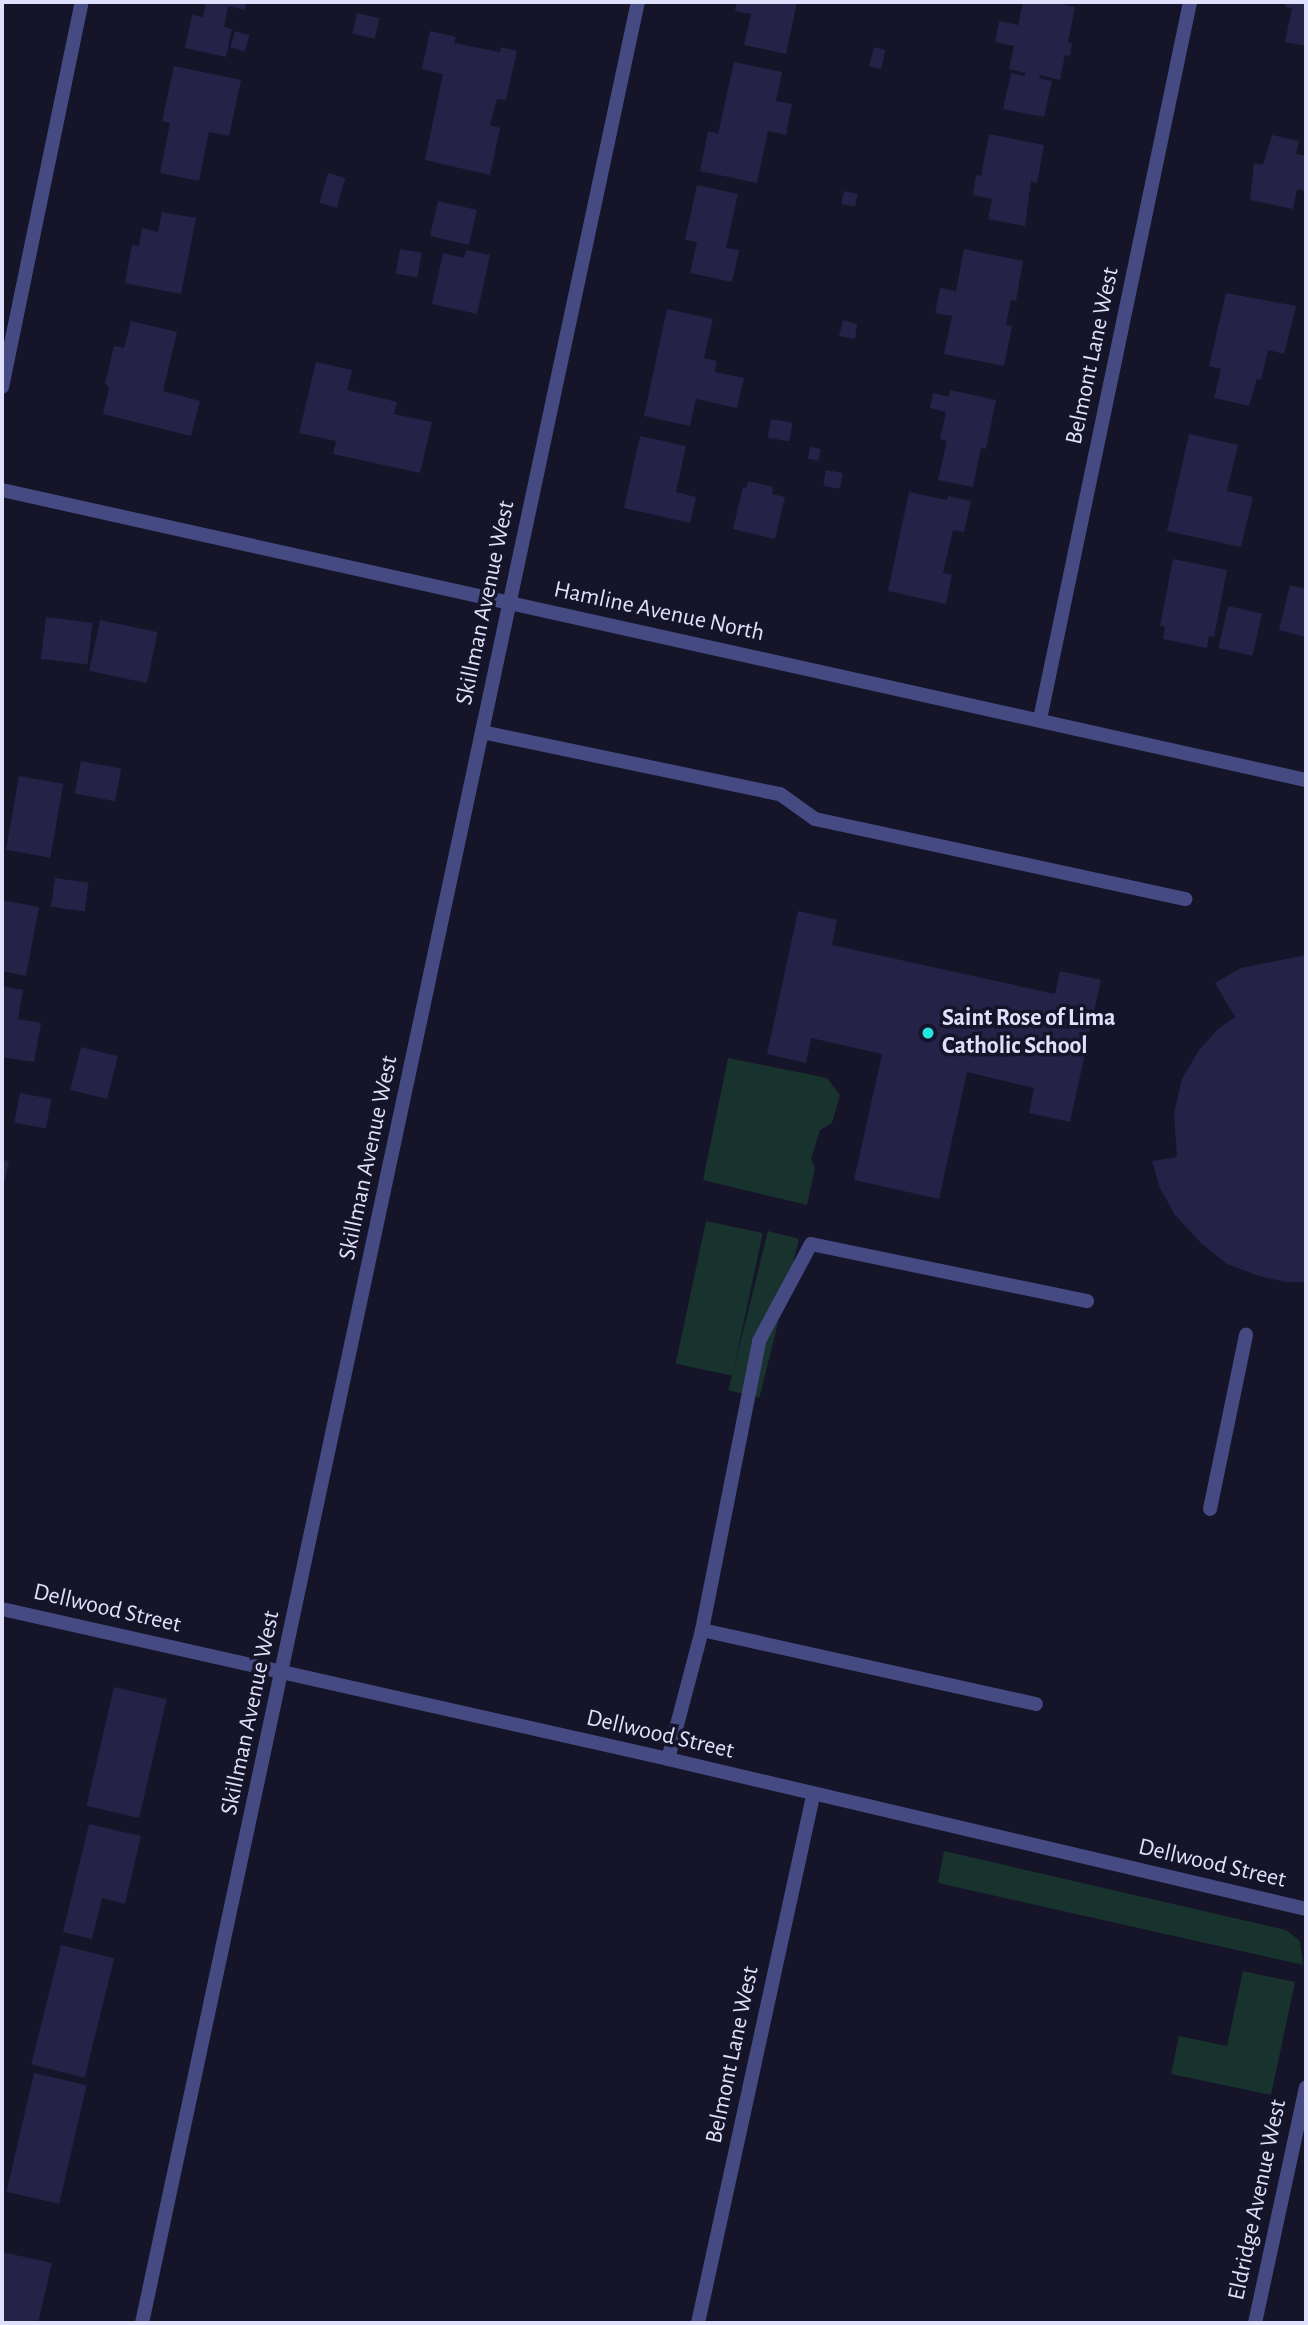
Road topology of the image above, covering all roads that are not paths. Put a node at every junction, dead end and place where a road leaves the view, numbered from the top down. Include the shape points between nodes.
1 (82, 2) edge
2 (638, 2) edge
3 (1190, 2) edge
4 (2, 387) edge
5 (2, 490) edge
6 (509, 602) junction
7 (1040, 719) junction
8 (482, 732) junction
9 (1306, 780) edge
10 (1185, 899) dead end
11 (1087, 1301) dead end
12 (1246, 1335) dead end
13 (1210, 1509) dead end
14 (2, 1609) edge
15 (702, 1630) junction
16 (283, 1673) junction
17 (1036, 1704) dead end
18 (668, 1759) junction
19 (813, 1796) junction
20 (1306, 1909) edge
21 (1306, 2087) edge
22 (142, 2323) edge
23 (698, 2323) edge
24 (1255, 2323) edge

1 - 4 street
2 - 6 street, Skillman Avenue West
3 - 7 street, Belmont Lane West
5 - 6 street, Hamline Avenue North
6 - 7 street, Hamline Avenue North
6 - 8 street, Skillman Avenue West
7 - 9 street, Hamline Avenue North
8 - 10 street via 780,794 815,819
8 - 16 street, Skillman Avenue West
11 - 15 street via 811,1244 759,1341
12 - 13 street
14 - 16 street, Dellwood Street
15 - 17 street
15 - 18 street
16 - 18 street, Dellwood Street
16 - 22 street, Skillman Avenue West
18 - 19 street, Dellwood Street
19 - 20 street, Dellwood Street
19 - 23 street, Belmont Lane West
21 - 24 street, Eldridge Avenue West

